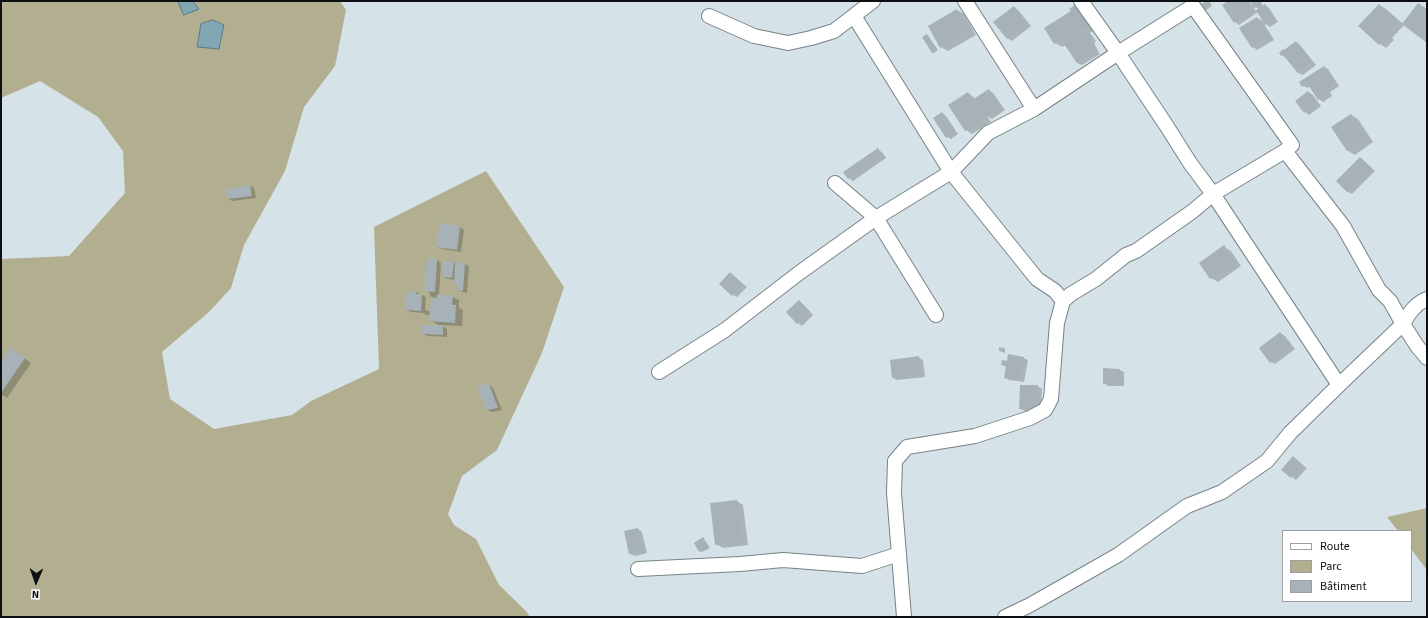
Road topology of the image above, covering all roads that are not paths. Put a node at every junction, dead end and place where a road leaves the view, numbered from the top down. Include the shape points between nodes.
1 (873, 1) edge
2 (966, 1) edge
3 (1080, 1) edge
4 (709, 16) dead end
5 (854, 16) junction
6 (1118, 53) junction
7 (1034, 109) junction
8 (1285, 151) junction
9 (951, 172) junction
10 (835, 183) dead end
11 (1213, 194) junction
12 (876, 218) junction
13 (1427, 299) edge
14 (1063, 301) junction
15 (936, 314) dead end
16 (1403, 324) junction
17 (1427, 358) edge
18 (659, 372) dead end
19 (1339, 385) junction
20 (899, 554) junction
21 (638, 569) dead end
22 (904, 617) edge
23 (1005, 617) edge

1 - 5 street
2 - 7 street
3 - 6 street
4 - 5 street via 754,36 788,43 834,31
5 - 9 street
6 - 7 street
6 - 8 street via 1193,6 1292,145
6 - 11 street
7 - 9 street via 988,133
8 - 11 street
8 - 16 street via 1344,226 1379,290 1390,301
9 - 12 street
9 - 14 street via 1036,278 1055,290
10 - 12 street
11 - 14 street via 1193,211
11 - 19 street
12 - 15 street
12 - 18 street via 725,330
13 - 16 street via 1410,311
14 - 20 street via 1057,322 1052,399 1045,410 1030,418 975,436 907,447 895,461 894,493
16 - 17 street
16 - 19 street
19 - 23 street via 1290,433 1267,461 1222,492 1187,506 1118,555
20 - 21 street via 862,566 783,560
20 - 22 street

